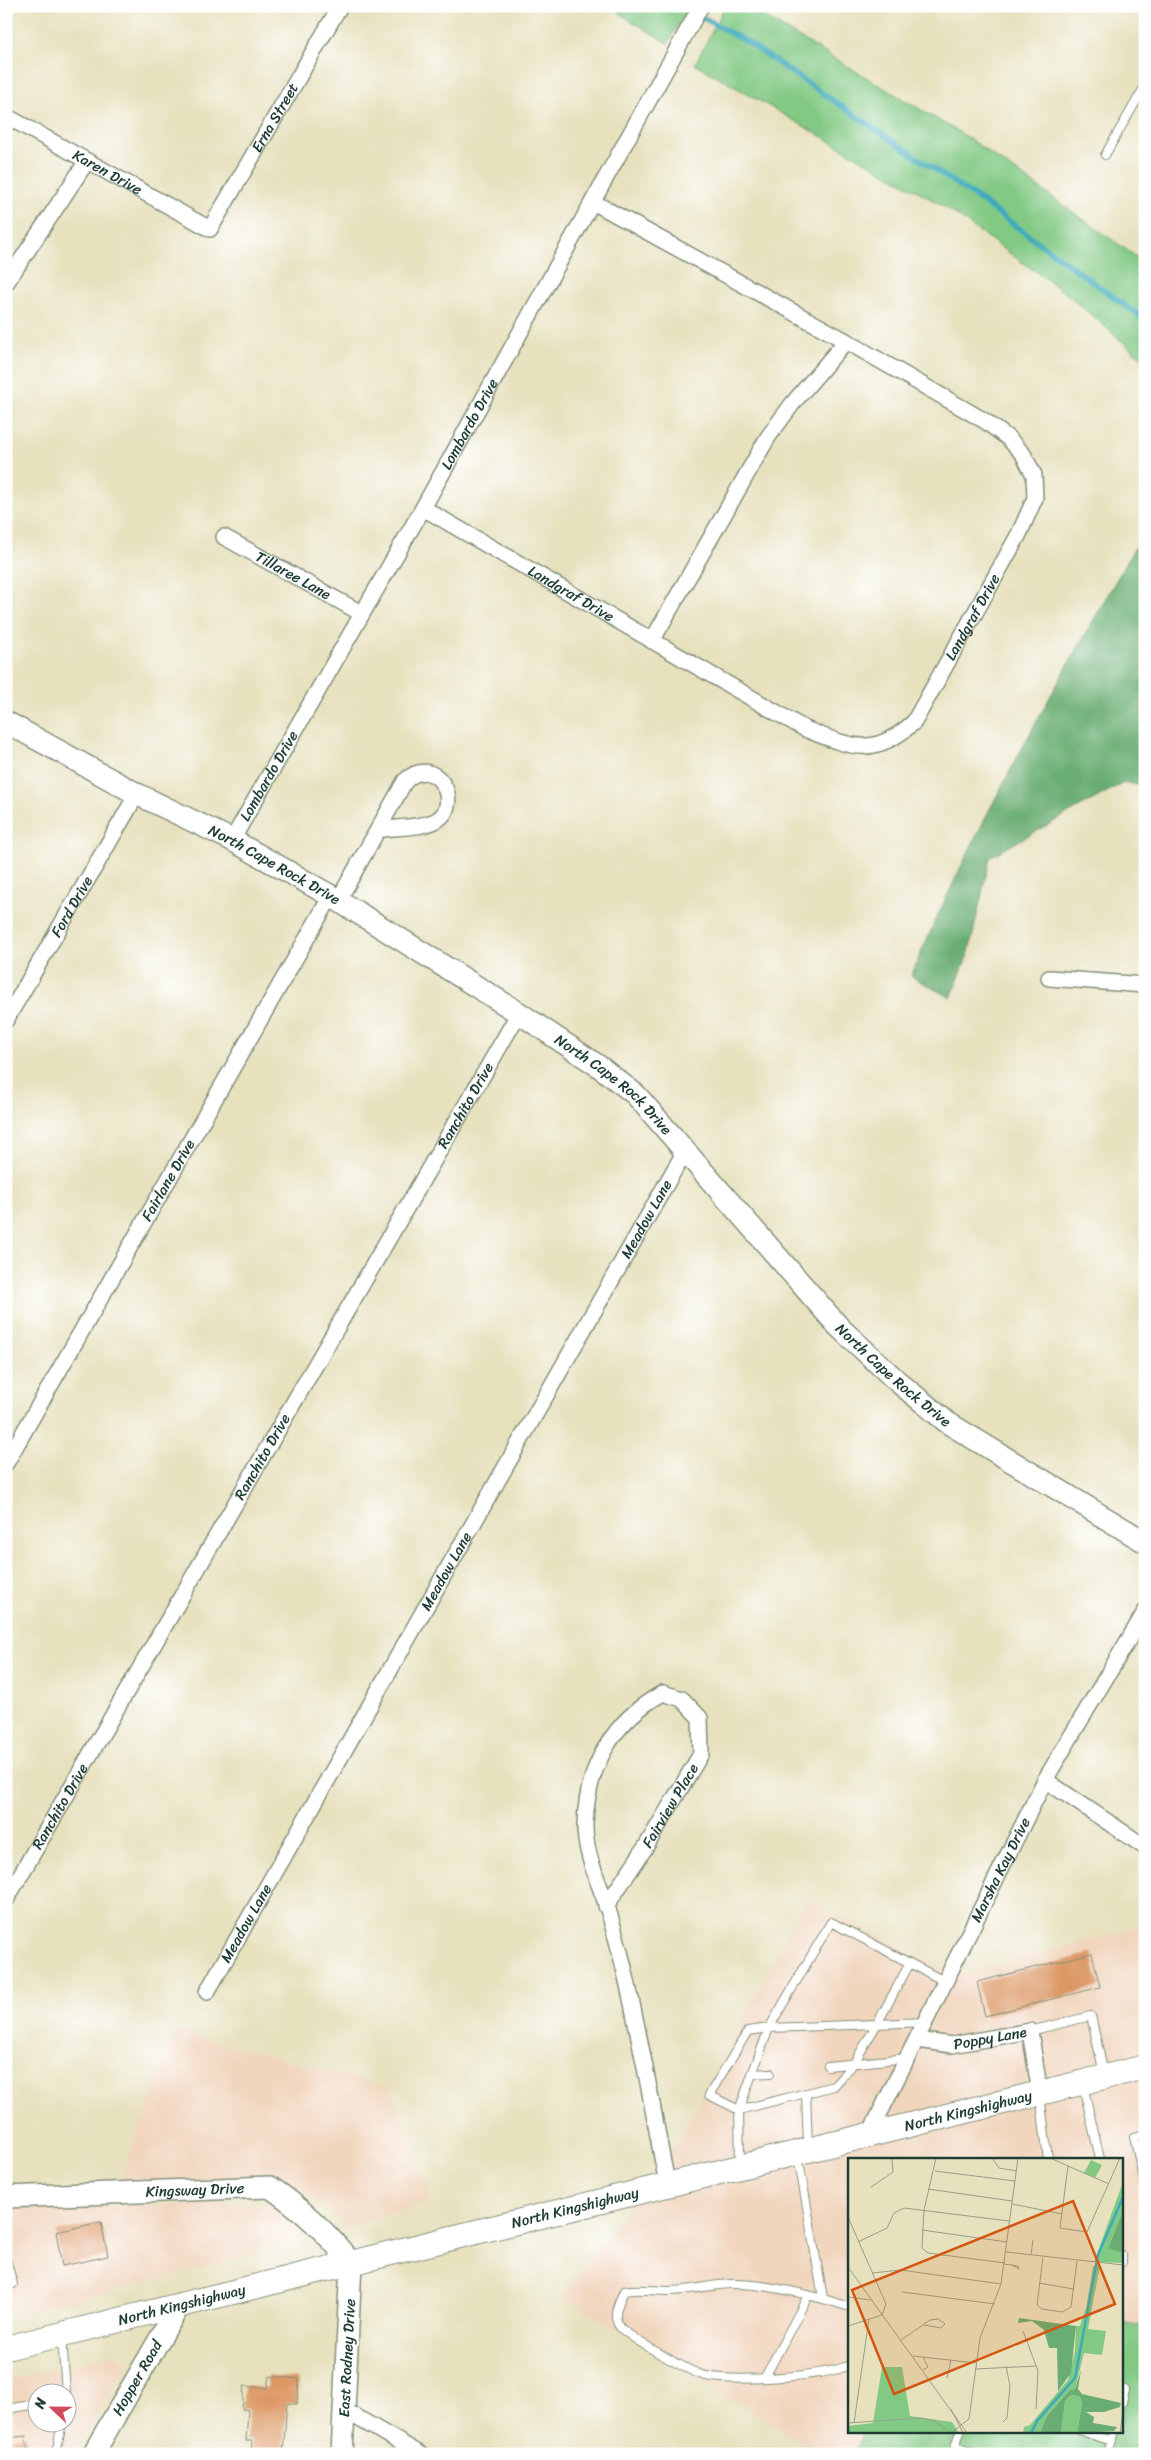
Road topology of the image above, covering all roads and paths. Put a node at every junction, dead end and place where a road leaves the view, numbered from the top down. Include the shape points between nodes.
1 (340, 6) edge
2 (701, 6) edge
3 (1145, 86) edge
4 (6, 116) edge
5 (1105, 155) dead end
6 (87, 161) junction
7 (593, 202) junction
8 (210, 229) joint
9 (6, 282) edge
10 (846, 341) junction
11 (423, 508) junction
12 (224, 537) dead end
13 (361, 613) junction
14 (652, 641) junction
15 (6, 722) edge
16 (138, 794) junction
17 (378, 830) junction
18 (232, 840) junction
19 (334, 899) junction
20 (1048, 978) dead end
21 (1145, 985) edge
22 (519, 1013) junction
23 (6, 1020) edge
24 (685, 1151) junction
25 (6, 1463) edge
26 (1145, 1542) edge
27 (1145, 1612) edge
28 (1045, 1780) junction
29 (1145, 1847) edge
30 (6, 1900) edge
31 (606, 1906) junction
32 (910, 1963) junction
33 (946, 1982) junction
34 (207, 1992) dead end
35 (925, 2022) junction
36 (877, 2024) junction
37 (769, 2028) junction
38 (1030, 2031) junction
39 (917, 2040) junction
40 (907, 2058) junction
41 (854, 2063) junction
42 (828, 2066) dead end
43 (1145, 2068) edge
44 (770, 2073) dead end
45 (752, 2074) junction
46 (1094, 2080) junction
47 (806, 2093) junction
48 (1040, 2093) junction
49 (739, 2110) junction
50 (1145, 2134) edge
51 (869, 2135) junction
52 (803, 2151) junction
53 (1048, 2158) edge
54 (1100, 2158) edge
55 (740, 2166) junction
56 (667, 2183) junction
57 (1145, 2184) edge
58 (6, 2197) edge
59 (6, 2259) edge
60 (352, 2263) junction
61 (6, 2286) edge
62 (808, 2296) junction
63 (823, 2298) junction
64 (180, 2304) junction
65 (848, 2306) edge
66 (62, 2334) junction
67 (6, 2348) edge
68 (848, 2366) edge
69 (766, 2377) junction
70 (65, 2382) edge
71 (28, 2405) edge
72 (6, 2408) edge
73 (344, 2410) junction
74 (60, 2432) edge
75 (960, 2432) edge
76 (1084, 2432) edge
77 (1114, 2432) edge
78 (1112, 2441) junction
79 (56, 2454) edge
80 (93, 2454) edge
81 (342, 2454) edge
82 (420, 2454) edge
83 (976, 2454) edge
84 (1108, 2454) edge

1 - 8 street, Erna Street
2 - 7 street, Lombardo Drive
3 - 5 lane
4 - 6 street, Karen Drive
6 - 8 street, Karen Drive
6 - 9 street
7 - 10 street, Landgraf Drive
7 - 11 street, Lombardo Drive
10 - 14 street via 768,436
10 - 14 street, Landgraf Drive via 985,421 1023,454 1034,475 1035,498 1019,534 914,722 883,744 860,747 834,741 804,729
11 - 13 street, Lombardo Drive
11 - 14 street, Landgraf Drive
12 - 13 street, Tillaree Lane
13 - 18 street, Lombardo Drive
15 - 16 street, North Cape Rock Drive
16 - 18 street, North Cape Rock Drive
16 - 23 street, Ford Drive
17 - 17 street, Fairlane Drive via 437,820 446,806 445,784 430,773 411,775 404,781
17 - 19 street, Fairlane Drive
18 - 19 street, North Cape Rock Drive
19 - 22 street, North Cape Rock Drive
19 - 25 street, Fairlane Drive
20 - 21 street
22 - 24 street, North Cape Rock Drive via 636,1095
22 - 30 street, Ranchito Drive
24 - 26 street, North Cape Rock Drive via 838,1327 897,1381 948,1423
24 - 34 street, Meadow Lane
27 - 28 street, Marsha Kay Drive
28 - 29 street
28 - 33 street, Marsha Kay Drive
31 - 31 street, Fairview Place via 595,1877 585,1827 591,1780 604,1747 642,1705 663,1693 682,1699 700,1718 701,1754
31 - 56 street, Fairview Place via 624,1968
32 - 33 lane
32 - 36 lane
32 - 37 lane via 832,1922
33 - 35 street, Marsha Kay Drive
35 - 36 lane
35 - 39 street, Marsha Kay Drive
36 - 37 lane
36 - 41 lane
37 - 45 lane
37 - 49 lane via 748,2031 709,2095
38 - 39 street, Poppy Lane via 952,2046
38 - 46 lane via 1091,2016
38 - 48 street, Poppy Lane
39 - 40 street, Marsha Kay Drive
40 - 41 lane
40 - 51 street, Marsha Kay Drive
41 - 42 lane
41 - 47 lane via 834,2086
43 - 46 main road, North Kingshighway
44 - 45 lane
45 - 49 lane
46 - 48 main road, North Kingshighway
46 - 54 lane
47 - 49 lane
47 - 52 lane
48 - 51 main road, North Kingshighway
48 - 53 lane
49 - 55 lane
50 - 57 lane via 1134,2137
51 - 52 main road, North Kingshighway
52 - 55 main road, North Kingshighway
52 - 63 lane
55 - 56 main road, North Kingshighway
56 - 60 main road, North Kingshighway
58 - 60 street, Kingsway Drive via 270,2187 300,2208 330,2236
59 - 61 lane via 13,2284
60 - 64 main road, North Kingshighway
60 - 73 street, East Rodney Drive
62 - 63 lane
62 - 69 lane
62 - 69 lane via 732,2284 670,2291 641,2288 624,2291 615,2311 620,2326 635,2339 704,2376
63 - 65 lane
64 - 66 main road, North Kingshighway
64 - 80 street, Hopper Road
66 - 67 main road, North Kingshighway
66 - 70 lane
68 - 69 lane
71 - 72 lane
73 - 81 street, East Rodney Drive
73 - 82 street
74 - 79 lane
75 - 83 lane via 955,2447
76 - 78 lane
77 - 78 lane
78 - 84 lane

